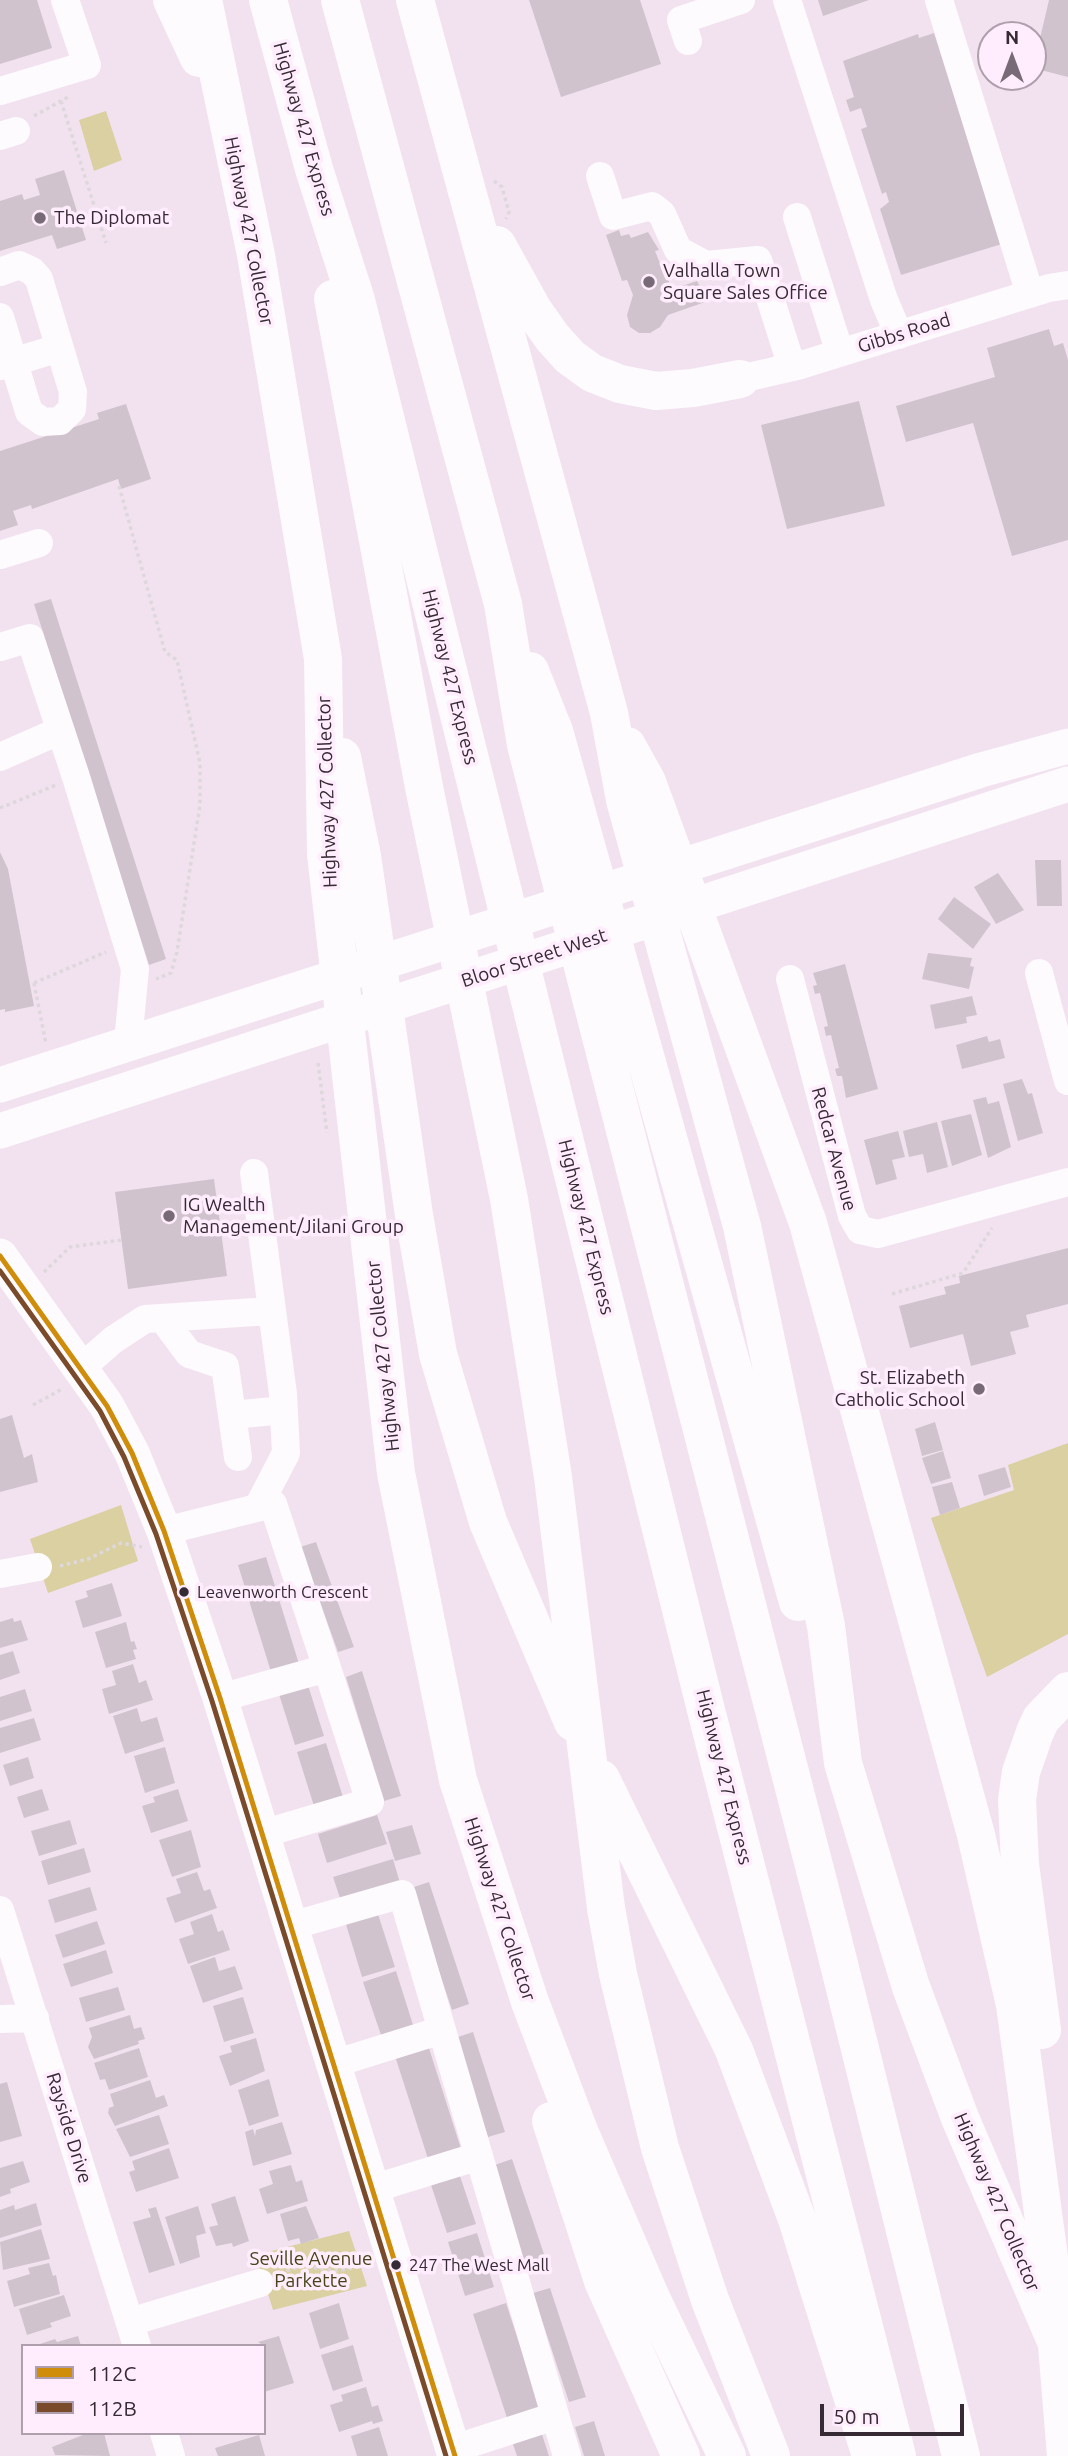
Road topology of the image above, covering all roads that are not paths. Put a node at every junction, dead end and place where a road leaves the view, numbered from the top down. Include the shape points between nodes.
1 (65, 0) edge
2 (172, 0) edge
3 (202, 0) edge
4 (268, 0) edge
5 (340, 0) edge
6 (415, 0) edge
7 (741, 0) edge
8 (787, 0) edge
9 (939, 0) edge
10 (688, 41) dead end
11 (0, 90) edge
12 (227, 119) junction
13 (456, 155) junction
14 (314, 169) junction
15 (600, 176) dead end
16 (797, 217) dead end
17 (0, 272) edge
18 (1068, 285) edge
19 (1030, 294) junction
20 (0, 317) edge
21 (899, 335) junction
22 (59, 348) junction
23 (840, 353) junction
24 (7, 364) edge
25 (792, 367) junction
26 (740, 379) joint
27 (39, 543) dead end
28 (0, 555) edge
29 (503, 604) junction
30 (0, 647) edge
31 (323, 659) junction
32 (609, 713) junction
33 (59, 731) junction
34 (1068, 746) edge
35 (0, 757) edge
36 (1068, 784) edge
37 (1039, 974) dead end
38 (790, 979) dead end
39 (128, 1042) junction
40 (1068, 1081) edge
41 (0, 1085) edge
42 (4, 1133) edge
43 (254, 1173) dead end
44 (1068, 1182) edge
45 (0, 1256) edge
46 (271, 1311) junction
47 (163, 1319) junction
48 (84, 1372) junction
49 (284, 1410) junction
50 (232, 1415) junction
51 (238, 1457) dead end
52 (266, 1506) junction
53 (166, 1536) junction
54 (38, 1567) road end
55 (0, 1574) edge
56 (327, 1668) junction
57 (1068, 1691) edge
58 (220, 1698) junction
59 (843, 1763) junction
60 (262, 1834) junction
61 (0, 1910) edge
62 (290, 1926) junction
63 (530, 2002) junction
64 (35, 2018) junction
65 (0, 2019) edge
66 (442, 2030) junction
67 (333, 2064) junction
68 (479, 2156) junction
69 (372, 2189) junction
70 (1051, 2272) junction
71 (265, 2275) road end
72 (133, 2334) edge
73 (1068, 2369) edge
74 (555, 2416) junction
75 (165, 2435) edge
76 (454, 2452) edge
77 (172, 2456) edge
78 (567, 2456) edge
79 (681, 2456) edge
80 (727, 2456) edge
81 (771, 2456) edge
82 (871, 2456) edge
83 (897, 2456) edge
84 (961, 2456) edge
85 (1066, 2456) edge

1 - 11 street via 87,65
2 - 12 highway
3 - 12 highway, Highway 427 Collector
4 - 14 highway, Highway 427 Express
5 - 29 highway
6 - 13 highway, Highway 427 Collector
7 - 10 street via 681,20
8 - 21 street
9 - 19 street
12 - 31 highway, Highway 427 Collector via 256,255
13 - 26 highway via 512,275 552,337 577,363 610,381 656,391
13 - 32 highway, Highway 427 Collector
14 - 81 highway via 364,473 509,1199 564,1559 607,1908 638,2065 710,2300
14 - 83 highway, Highway 427 Express via 356,300 706,1710
15 - 25 street via 613,216 652,206 662,214 678,250 706,265 758,260
16 - 23 street
17 - 22 street via 19,265 32,271
18 - 19 street, Gibbs Road
19 - 21 street, Gibbs Road
20 - 24 street
21 - 23 street, Gibbs Road
22 - 24 street
22 - 24 street via 74,401 60,421 43,422 29,412
23 - 25 street, Gibbs Road
25 - 26 street, Gibbs Road
27 - 28 street
29 - 59 highway via 554,732
29 - 84 highway via 526,745
30 - 33 street via 30,638
31 - 63 highway, Highway 427 Collector via 326,854 396,1473 458,1780
31 - 82 highway via 362,856 438,1354 488,1522 558,1690 734,2050 797,2219
32 - 59 highway, Highway 427 Collector via 625,800 745,1239 826,1626
32 - 70 highway via 647,782 808,1223 996,1919 1015,2005
33 - 35 street
33 - 39 street via 135,969
34 - 39 main road
36 - 42 main road, Bloor Street West
37 - 40 street
38 - 44 street, Redcar Avenue via 852,1216 860,1230 878,1234
39 - 41 main road
43 - 46 street
45 - 48 main road
46 - 47 street
46 - 49 street
47 - 48 street via 145,1320 113,1340
47 - 50 street via 189,1354 225,1366
48 - 53 main road via 128,1443
49 - 50 street
49 - 52 street via 286,1453
50 - 51 street
52 - 53 street
52 - 56 street
53 - 58 main road
54 - 55 street
56 - 58 street
56 - 60 street via 370,1802
57 - 70 highway via 1041,1718 1021,1772 1016,1812 1061,2199
58 - 60 main road
59 - 73 highway, Highway 427 Collector via 911,1987 960,2118
60 - 62 main road
61 - 64 street, Rayside Drive
62 - 66 street via 402,1894
62 - 67 main road
63 - 79 highway via 540,2080 556,2141 603,2281
63 - 80 highway, Highway 427 Collector via 639,2272
64 - 65 street
64 - 72 street, Rayside Drive
66 - 67 street
66 - 68 street
67 - 69 main road
68 - 69 street
68 - 74 street
69 - 76 main road
70 - 85 highway
71 - 72 street
74 - 76 street
74 - 78 street
75 - 77 street

